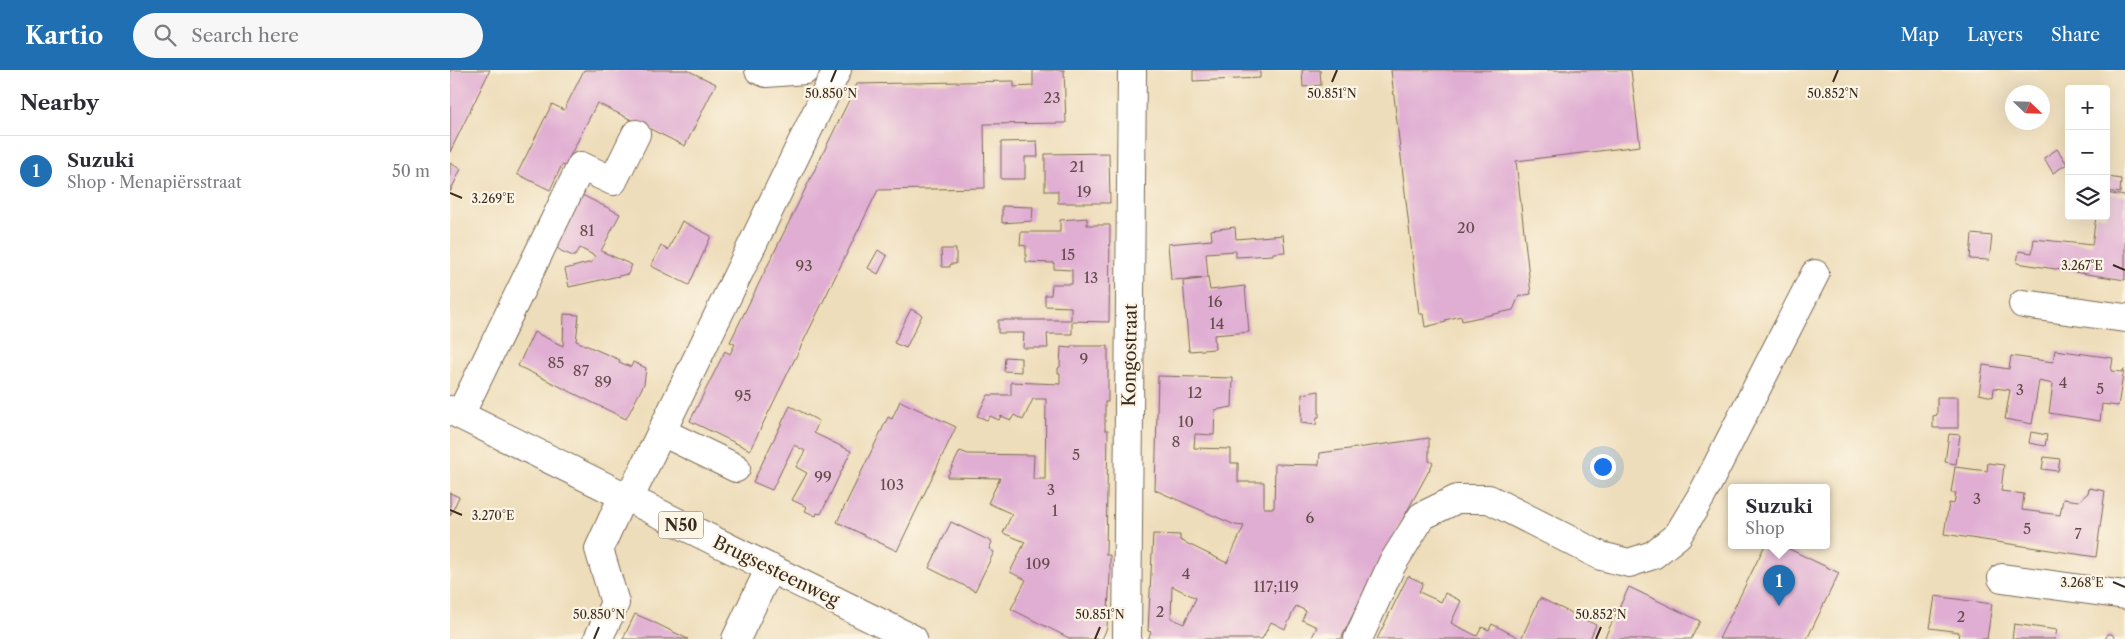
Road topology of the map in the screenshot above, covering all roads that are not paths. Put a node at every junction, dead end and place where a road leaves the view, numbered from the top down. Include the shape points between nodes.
1 (759, 70) edge
2 (805, 70) edge
3 (837, 70) edge
4 (1132, 70) edge
5 (636, 134) dead end
6 (1815, 274) dead end
7 (2023, 304) dead end
8 (2125, 318) edge
9 (455, 413) edge
10 (662, 432) junction
11 (736, 468) dead end
12 (626, 498) junction
13 (770, 568) junction
14 (2002, 578) dead end
15 (2125, 595) edge
16 (598, 639) edge
17 (736, 639) edge
18 (913, 639) edge
19 (1127, 639) edge
20 (1358, 639) edge

1 - 2 street via 766,73
3 - 10 street
4 - 19 street, Kongostraat
5 - 9 street via 613,182 581,166
6 - 20 street via 1678,536 1653,555 1629,562 1601,556 1489,499 1457,499 1422,516 1392,564
7 - 8 street
9 - 12 street, Brugsesteenweg / N50
10 - 11 street
10 - 12 street
12 - 13 street, Brugsesteenweg / N50
12 - 16 street via 599,549 615,603
13 - 17 street
13 - 18 street, Brugsesteenweg / N50
14 - 15 street

